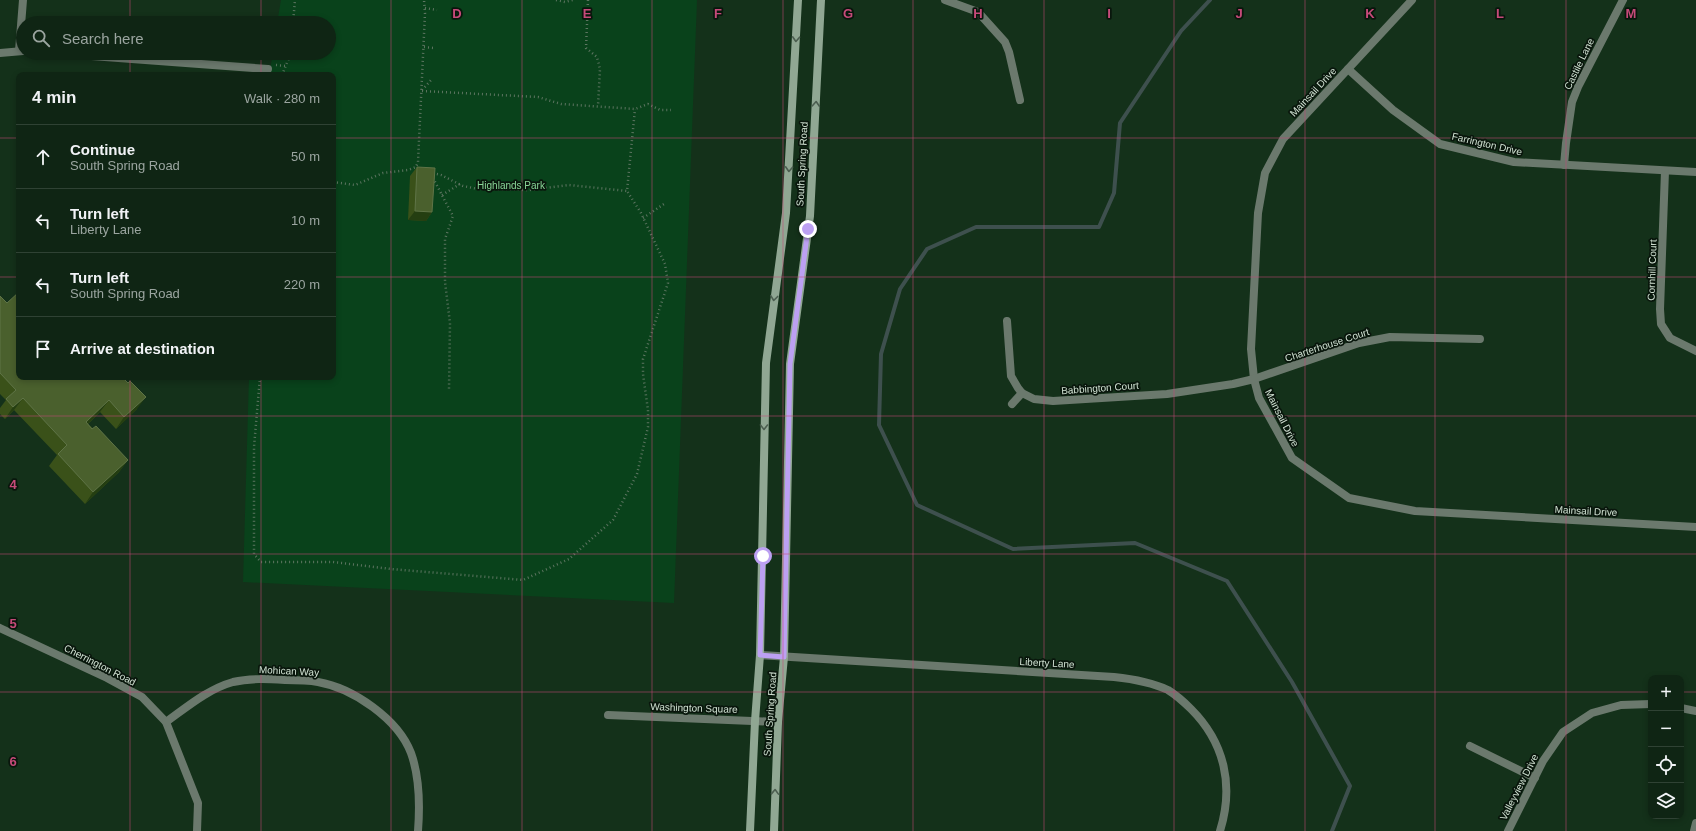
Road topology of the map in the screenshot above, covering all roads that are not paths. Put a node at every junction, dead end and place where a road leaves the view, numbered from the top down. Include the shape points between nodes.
1 (23, 0) edge
2 (798, 0) edge
3 (821, 0) edge
4 (945, 0) edge
5 (1412, 0) edge
6 (1623, 0) edge
7 (22, 16) edge
8 (16, 51) edge
9 (0, 52) edge
10 (146, 60) edge
11 (268, 69) dead end
12 (1348, 69) junction
13 (1020, 100) dead end
14 (1564, 166) junction
15 (1665, 171) junction
16 (1696, 172) edge
17 (1007, 321) dead end
18 (1480, 339) dead end
19 (1696, 351) edge
20 (1254, 379) junction
21 (1022, 393) junction
22 (1012, 404) dead end
23 (1696, 527) edge
24 (0, 628) edge
25 (760, 655) junction
26 (784, 657) junction
27 (1648, 704) edge
28 (1684, 709) edge
29 (1696, 711) edge
30 (608, 715) dead end
31 (755, 720) junction
32 (166, 722) junction
33 (778, 722) junction
34 (1470, 746) dead end
35 (1535, 778) junction
36 (1696, 823) edge
37 (197, 831) edge
38 (418, 831) edge
39 (750, 831) edge
40 (774, 831) edge
41 (1220, 831) edge
42 (1508, 831) edge
43 (1694, 831) edge

1 - 7 street
2 -> 25 main road, South Spring Road via 786,213 766,363
26 -> 3 main road, South Spring Road via 790,364 810,216
4 - 13 street via 978,12 1004,42 1009,52
5 - 12 street, Mainsail Drive
6 - 14 street, Castile Lane via 1572,102
8 - 9 street
10 - 11 street
12 - 14 street, Farrington Drive via 1393,110 1440,144 1514,162
12 - 20 street, Mainsail Drive via 1283,139 1265,173 1257,228 1251,349
14 - 15 street, Farrington Drive
15 - 16 street, Farrington Drive
15 - 19 street, Cornhill Court via 1661,324 1670,338
17 - 21 street via 1011,376
18 - 20 street, Charterhouse Court via 1390,337 1359,343
20 - 21 street, Babbington Court via 1166,394 1054,402 1034,399
20 - 23 street, Mainsail Drive via 1259,398 1292,458 1349,498 1415,512
21 - 22 street
24 - 32 street, Cherrington Road via 142,697
25 - 26 street, Liberty Lane
25 - 31 main road, South Spring Road
26 - 33 main road, South Spring Road
26 - 41 street, Liberty Lane via 1114,677 1150,683 1169,691 1188,706 1210,730 1220,750 1227,794
27 - 35 street, Valleyview Drive via 1621,705 1592,713 1563,732 1543,761
28 - 29 street
30 - 31 street, Washington Square
31 - 33 street, Washington Square
31 - 39 main road, South Spring Road
32 - 37 street, Cherrington Road via 198,803
32 - 38 street, Mohican Way via 210,691 234,682 262,678 319,682 350,693 386,718 400,732 411,753 418,783
40 -> 33 main road, South Spring Road
34 - 35 street
35 - 42 street, Valleyview Drive
36 - 43 street

